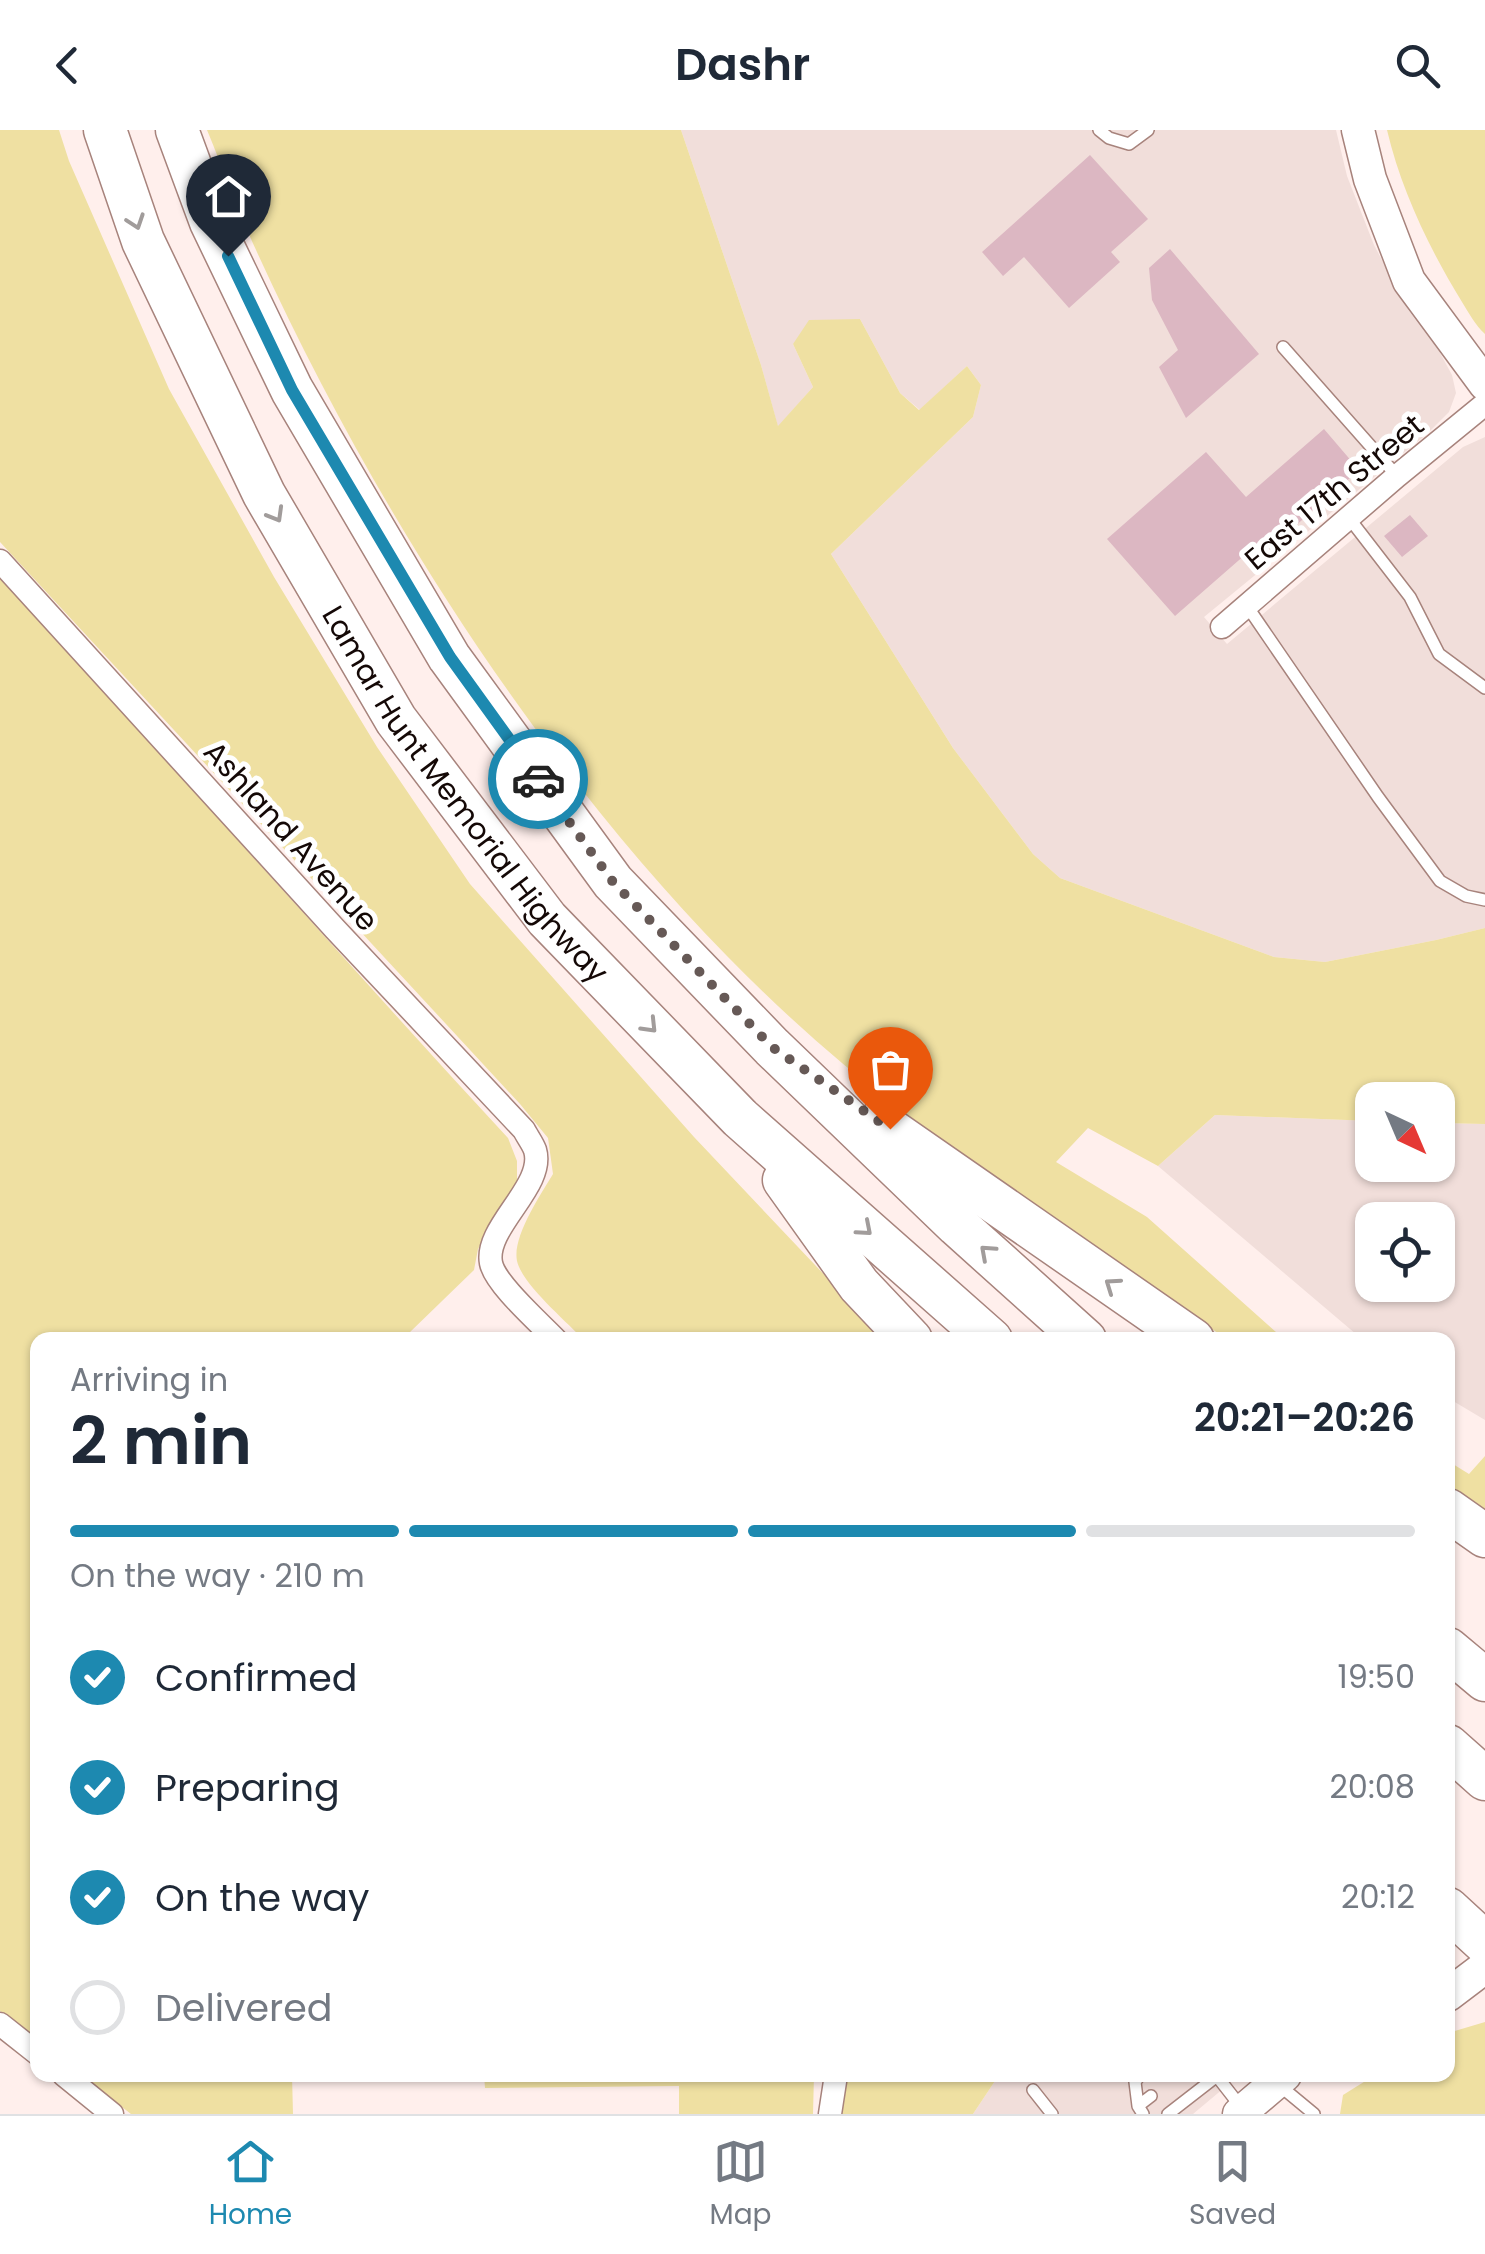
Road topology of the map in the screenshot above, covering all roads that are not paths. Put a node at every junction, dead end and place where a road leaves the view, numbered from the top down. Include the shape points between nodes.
1 (105, 130) edge
2 (177, 130) edge
3 (1099, 130) edge
4 (1148, 130) edge
5 (1358, 130) edge
6 (1283, 347) dead end
7 (1485, 384) edge
8 (1485, 404) edge
9 (1397, 476) junction
10 (1349, 518) junction
11 (0, 561) edge
12 (1247, 605) junction
13 (1222, 627) dead end
14 (1485, 688) edge
15 (1485, 900) edge
16 (772, 1047) junction
17 (740, 1118) junction
18 (548, 1332) edge
19 (903, 1332) edge
20 (982, 1332) edge
21 (1077, 1332) edge
22 (1182, 1332) edge
23 (1455, 1515) edge
24 (1485, 1536) edge
25 (1455, 1655) edge
26 (1485, 1680) edge
27 (1455, 1752) edge
28 (1485, 1779) edge
29 (1485, 1967) edge
30 (1455, 1990) edge
31 (0, 2024) edge
32 (30, 2048) edge
33 (73, 2082) edge
34 (835, 2082) edge
35 (1135, 2082) edge
36 (1209, 2082) edge
37 (1221, 2082) edge
38 (1276, 2082) edge
39 (1286, 2082) edge
40 (1033, 2090) dead end
41 (1151, 2096) dead end
42 (1141, 2110) edge
43 (1241, 2112) edge
44 (112, 2114) edge
45 (830, 2114) edge
46 (1052, 2114) edge
47 (1168, 2114) edge
48 (1314, 2114) edge

1 -> 17 highway, Lamar Hunt Memorial Highway via 143,240 264,494 396,720 546,919
2 - 16 highway, Lamar Hunt Memorial Highway via 212,222 292,390 450,657 613,882
3 - 4 lane via 1128,144
5 - 7 main road via 1409,280
6 - 9 lane
8 - 9 street, East 17th Street
9 - 10 street, East 17th Street
10 - 12 street, East 17th Street
10 - 14 lane via 1410,597 1439,654
11 - 18 street, Ashland Avenue via 524,1130 536,1169 491,1248 491,1265
12 - 13 street, East 17th Street
12 - 15 lane via 1440,881
21 -> 16 highway, Lamar Hunt Memorial Highway
22 -> 16 highway
17 - 19 highway via 859,1285
17 -> 20 highway, Lamar Hunt Memorial Highway
23 - 24 highway
25 - 26 highway
27 - 28 highway
29 - 30 main road
31 - 32 street
33 - 44 street
34 - 45 street
35 - 42 lane
36 - 47 lane
37 - 43 lane
38 - 43 main road
39 - 48 lane
40 - 46 lane
41 - 42 lane

